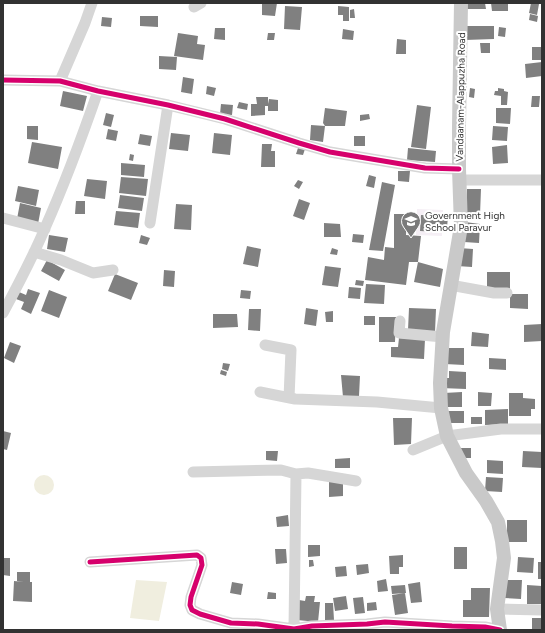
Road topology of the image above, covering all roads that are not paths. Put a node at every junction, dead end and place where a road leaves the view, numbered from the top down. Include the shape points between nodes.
1 (92, 3) edge
2 (461, 3) edge
3 (3, 80) edge
4 (60, 81) junction
5 (98, 91) junction
6 (168, 105) junction
7 (459, 175) junction
8 (542, 180) edge
9 (3, 218) edge
10 (150, 223) dead end
11 (45, 229) junction
12 (34, 252) junction
13 (113, 270) dead end
14 (450, 285) junction
15 (507, 293) dead end
16 (3, 313) edge
17 (400, 321) dead end
18 (443, 337) junction
19 (265, 346) dead end
20 (260, 392) dead end
21 (289, 398) junction
22 (441, 408) junction
23 (542, 429) edge
24 (447, 436) junction
25 (414, 450) dead end
26 (193, 472) dead end
27 (296, 474) junction
28 (356, 481) dead end
29 (90, 562) dead end
30 (497, 609) junction
31 (542, 610) edge
32 (258, 627) edge
33 (294, 629) junction
34 (500, 630) edge

1 - 4 street
2 - 7 main road, Vandaanam-Alappuzha Road
3 - 4 street
4 - 5 street
5 - 6 street
5 - 11 street
6 - 7 street via 225,119 330,152
6 - 10 street
7 - 8 street
7 - 14 main road, Vandaanam-Alappuzha Road via 461,226
9 - 11 street
11 - 12 street
12 - 13 street via 93,273
12 - 16 street
14 - 15 street
14 - 18 main road, Vandaanam-Alappuzha Road
17 - 18 street via 399,333
18 - 22 main road, Vandaanam-Alappuzha Road
19 - 21 street via 292,350
20 - 21 street
21 - 22 street
22 - 24 main road, Vandaanam-Alappuzha Road
23 - 24 street via 502,429
24 - 25 street
24 - 30 main road, Vandaanam-Alappuzha Road via 466,473 498,522 504,558
26 - 27 street via 282,470
27 - 28 street via 308,473
27 - 33 street
29 - 32 street via 197,555 201,558 202,565 190,602 192,610 231,623
30 - 31 street
30 - 34 main road, Vandaanam-Alappuzha Road
32 - 33 street
33 - 34 street via 385,622

